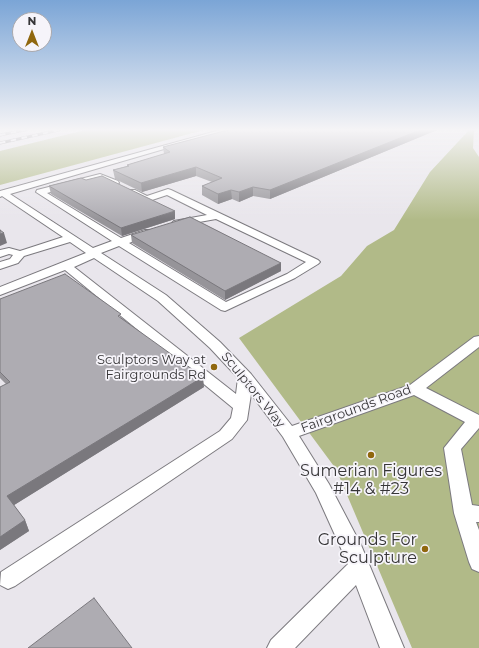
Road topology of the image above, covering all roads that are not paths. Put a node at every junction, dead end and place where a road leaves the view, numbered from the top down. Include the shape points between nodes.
1 (119, 160) edge
2 (85, 170) junction
3 (100, 176) junction
4 (2, 194) edge
5 (146, 199) junction
6 (158, 205) edge
7 (177, 214) dead end
8 (216, 216) junction
9 (189, 220) junction
10 (71, 238) junction
11 (120, 242) junction
12 (93, 253) junction
13 (0, 254) edge
14 (20, 254) junction
15 (0, 266) edge
16 (66, 266) junction
17 (0, 291) edge
18 (479, 340) edge
19 (246, 378) junction
20 (415, 389) junction
21 (241, 406) junction
22 (288, 433) junction
23 (471, 514) edge
24 (479, 562) edge
25 (360, 567) junction
26 (8, 578) dead end
27 (279, 648) edge
28 (392, 648) edge

1 - 2 street
2 - 3 street
2 - 4 street
3 - 5 street
3 - 11 street via 40,192
4 - 10 street, Sculptors Way
5 - 6 street
5 - 8 street via 168,192
7 - 9 street
8 - 9 street
8 - 11 street via 314,262 226,307
9 - 11 street
10 - 12 street, Sculptors Way
10 - 14 street
11 - 12 street
12 - 16 street
12 - 19 street, Sculptors Way via 162,298 215,345
13 - 14 street via 9,251
14 - 15 street via 14,261
16 - 17 street
16 - 21 street
18 - 20 street, Fairgrounds Road
19 - 21 street
19 - 22 street, Sculptors Way
20 - 22 street, Fairgrounds Road
20 - 23 street via 476,421 452,448
21 - 26 street via 239,420 226,435
22 - 25 street, Sculptors Way via 323,490
23 - 24 street
25 - 27 street
25 - 28 street, Sculptors Way

